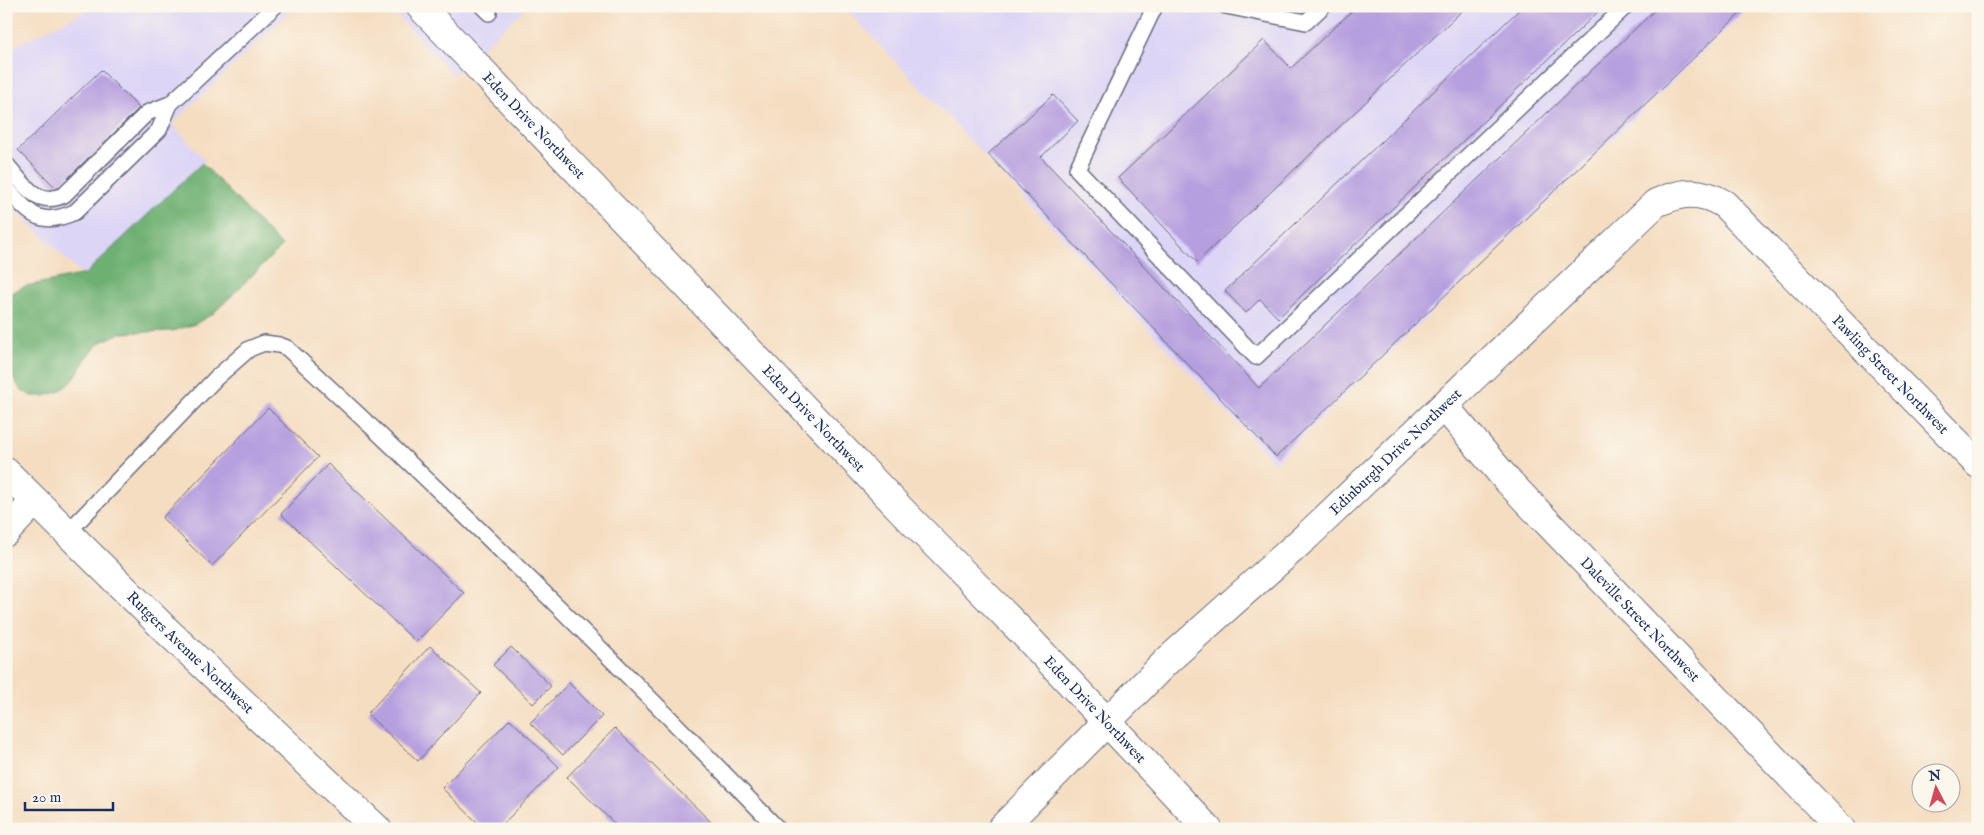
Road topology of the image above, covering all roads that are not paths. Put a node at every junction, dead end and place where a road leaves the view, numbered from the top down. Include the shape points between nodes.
1 (275, 6) edge
2 (420, 6) edge
3 (1155, 6) edge
4 (1226, 6) edge
5 (1323, 6) edge
6 (1626, 6) edge
7 (170, 104) junction
8 (6, 164) edge
9 (6, 188) edge
10 (1804, 285) joint
11 (1444, 406) junction
12 (1978, 464) edge
13 (6, 472) edge
14 (35, 501) junction
15 (6, 532) edge
16 (68, 532) junction
17 (1105, 722) junction
18 (372, 827) edge
19 (778, 829) edge
20 (1001, 829) edge
21 (1208, 829) edge
22 (1841, 829) edge

1 - 7 lane
2 - 17 street, Eden Drive Northwest
3 - 6 lane via 1077,169 1256,357
4 - 5 lane via 1306,22
7 - 8 lane via 147,113 64,195 56,198 40,198 34,194
7 - 9 lane via 159,130 75,212 48,220 37,217
10 - 11 street, Edinburgh Drive Northwest via 1724,204 1694,193 1674,195 1656,203
10 - 12 street, Pawling Street Northwest
11 - 17 street, Edinburgh Drive Northwest
11 - 22 street, Daleville Street Northwest via 1506,479
13 - 14 street, Rutgers Avenue Northwest
14 - 15 street
14 - 16 street, Rutgers Avenue Northwest
16 - 18 street, Rutgers Avenue Northwest
16 - 19 lane via 216,378 249,349 264,343 287,348 416,466
17 - 20 street, Edinburgh Drive Northwest
17 - 21 street, Eden Drive Northwest

